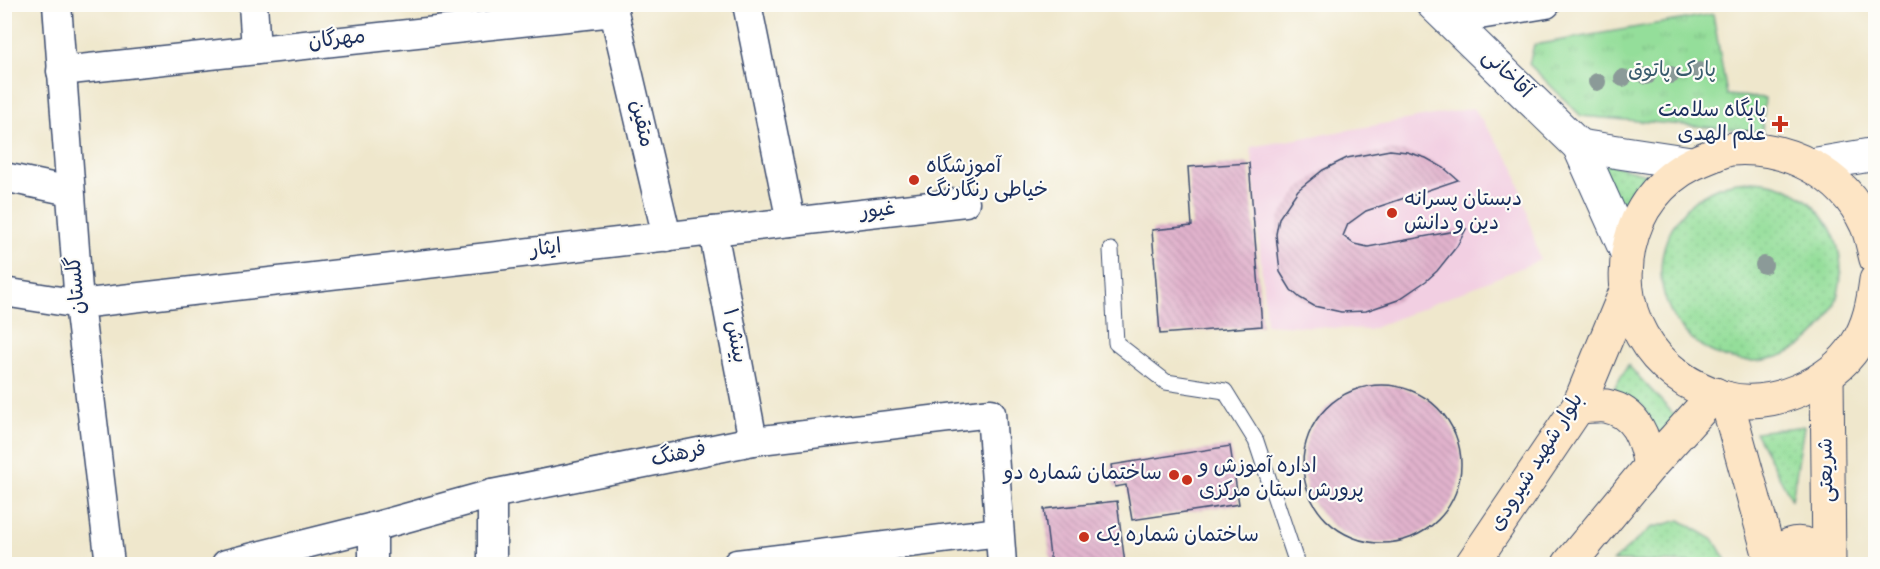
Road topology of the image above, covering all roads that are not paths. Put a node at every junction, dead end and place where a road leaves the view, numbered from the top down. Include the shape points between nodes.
1 (57, 4) edge
2 (253, 4) edge
3 (747, 4) edge
4 (1546, 4) edge
5 (614, 12) joint
6 (1441, 12) edge
7 (458, 16) edge
8 (256, 50) junction
9 (61, 71) junction
10 (1579, 146) junction
11 (1875, 154) edge
12 (1691, 163) junction
13 (1811, 165) junction
14 (4, 177) edge
15 (70, 191) junction
16 (965, 202) dead end
17 (791, 222) junction
18 (713, 231) junction
19 (667, 237) junction
20 (1111, 250) dead end
21 (1627, 252) junction
22 (1875, 259) edge
23 (4, 291) edge
24 (1626, 291) junction
25 (1875, 297) edge
26 (79, 304) junction
27 (1827, 376) junction
28 (1720, 396) junction
29 (1578, 407) junction
30 (753, 441) junction
31 (1650, 466) junction
32 (492, 494) junction
33 (373, 527) junction
34 (999, 532) junction
35 (110, 564) edge
36 (226, 564) edge
37 (373, 564) edge
38 (492, 564) edge
39 (737, 564) edge
40 (1002, 564) edge
41 (1297, 564) edge
42 (1472, 564) edge
43 (1569, 564) edge
44 (1774, 564) edge
45 (1829, 564) edge

1 - 9 street, گلستان
2 - 8 street
3 - 17 street
4 - 6 street
5 - 7 street, مهرگان
5 - 19 street, متقین
6 - 10 street, آقاخانی
7 - 8 street, مهرگان
8 - 9 street, مهرگان
9 - 15 street, گلستان
10 - 12 street
10 - 21 street
11 - 13 street
12 - 13 main road via 1730,149 1771,150
12 - 21 main road via 1661,185 1638,216
13 - 22 main road via 1844,189 1867,224
14 - 15 street
15 - 26 street, گلستان
16 - 17 street, غیور
17 - 18 street, ایثار
18 - 19 street, ایثار
18 - 30 street, بینش ۱
19 - 26 street, ایثار
20 - 41 lane via 1116,343 1166,382 1224,391 1256,441
21 - 24 main road
23 - 26 street, ایثار
24 - 28 main road via 1637,328 1659,360 1690,384
24 - 29 main road, بلوار شهید شیرودی
25 - 27 main road via 1856,345
26 - 35 street, گلستان
27 - 28 main road via 1796,393 1761,401
27 - 45 main road, شریعتی
28 - 31 main road
28 - 44 main road
29 - 31 main road via 1605,406 1630,417 1646,440
29 - 42 main road, بلوار شهید شیرودی
30 - 32 street, فرهنگ
30 - 34 street, فرهنگ via 991,413
31 - 43 main road
32 - 33 street, فرهنگ
32 - 38 street
33 - 36 street, فرهنگ
33 - 37 street
34 - 39 street
34 - 40 street, فرهنگ
44 - 45 main road via 1786,548 1798,543 1812,545

